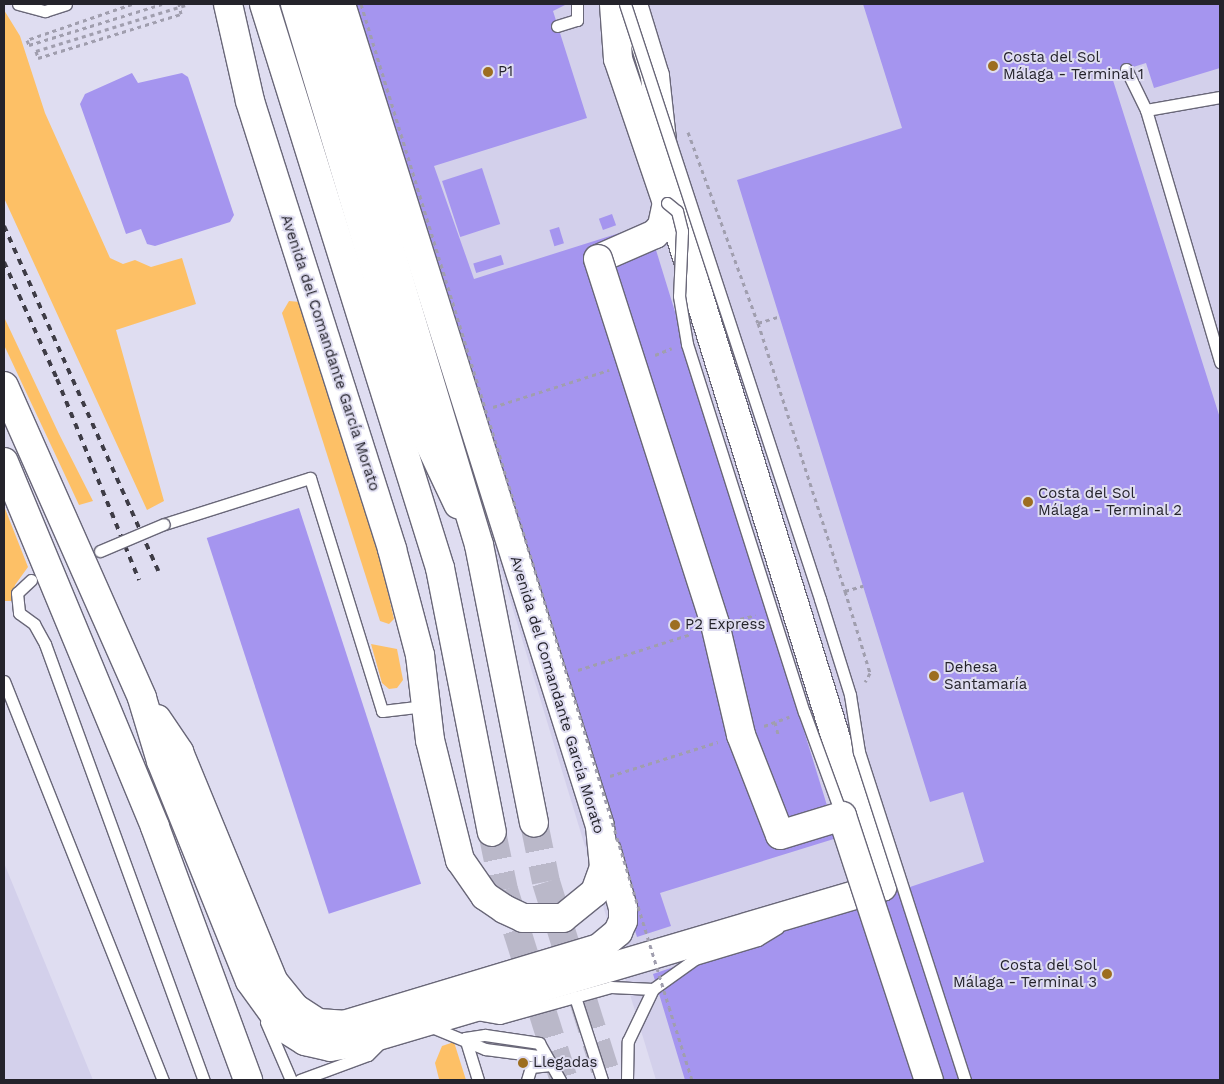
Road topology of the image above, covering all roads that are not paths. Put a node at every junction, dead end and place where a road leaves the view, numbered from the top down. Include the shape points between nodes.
1 (18, 4) edge
2 (66, 4) edge
3 (228, 4) edge
4 (264, 4) edge
5 (294, 4) edge
6 (316, 4) edge
7 (341, 4) edge
8 (577, 4) edge
9 (614, 4) edge
10 (625, 4) edge
11 (633, 4) edge
12 (557, 26) dead end
13 (1126, 69) dead end
14 (1220, 97) edge
15 (1146, 110) junction
16 (667, 203) junction
17 (1220, 362) edge
18 (4, 386) edge
19 (4, 462) edge
20 (479, 545) junction
21 (100, 551) dead end
22 (31, 580) dead end
23 (4, 681) edge
24 (142, 698) junction
25 (425, 706) junction
26 (842, 816) junction
27 (534, 823) tunnel mouth
28 (600, 826) junction
29 (492, 832) tunnel mouth
30 (820, 905) junction
31 (250, 981) junction
32 (653, 989) junction
33 (575, 997) junction
34 (458, 1011) junction
35 (418, 1023) junction
36 (391, 1031) junction
37 (465, 1038) junction
38 (555, 1066) junction
39 (247, 1077) edge
40 (164, 1080) edge
41 (204, 1080) edge
42 (291, 1080) edge
43 (300, 1080) edge
44 (478, 1080) edge
45 (527, 1080) edge
46 (560, 1080) edge
47 (602, 1080) edge
48 (627, 1080) edge
49 (929, 1080) edge
50 (965, 1080) edge

1 - 2 lane via 45,11
3 - 25 street, Avenida del Comandante García Morato via 250,101 392,549 420,655
4 - 29 street via 440,568
5 - 20 street via 424,432
6 - 20 street
7 - 28 street, Avenida del Comandante García Morato
8 - 12 lane via 578,20
9 - 16 street via 618,59
10 - 50 lane, bridge via 820,599 850,695 859,752
11 - 30 street via 655,76 668,196 882,887
13 - 15 lane
14 - 15 lane
15 - 17 lane
16 - 26 lane, bridge via 677,212 682,231 679,296 687,344 804,712
16 - 26 street, bridge via 662,226 655,234 598,259 629,365 716,624 741,735 780,835
18 - 24 street
19 - 39 street via 155,827
20 - 27 street
21 - 25 lane, bridge via 179,518 310,478 382,711
22 - 41 lane via 17,593 19,612 34,624 46,644
23 - 40 lane
24 - 28 street via 179,752 274,982 296,1008 318,1023 344,1025 608,943 620,927 623,908
24 - 31 street via 161,761
25 - 28 street, Avenida del Comandante García Morato via 460,860 486,896 504,909 545,921 580,908 595,892 604,867
26 - 49 street, bridge
30 - 32 lane via 758,940 695,959
30 - 34 street
31 - 36 street via 284,1028 305,1041 330,1046
31 - 42 lane
32 - 33 lane via 610,987
32 - 48 lane via 628,1041
33 - 34 lane via 500,1018
33 - 47 lane
34 - 35 street
35 - 36 street
35 - 37 lane
36 - 43 lane via 368,1055
37 - 38 lane via 485,1050 539,1056
37 - 44 lane
38 - 45 lane via 542,1063 531,1067
38 - 46 lane

